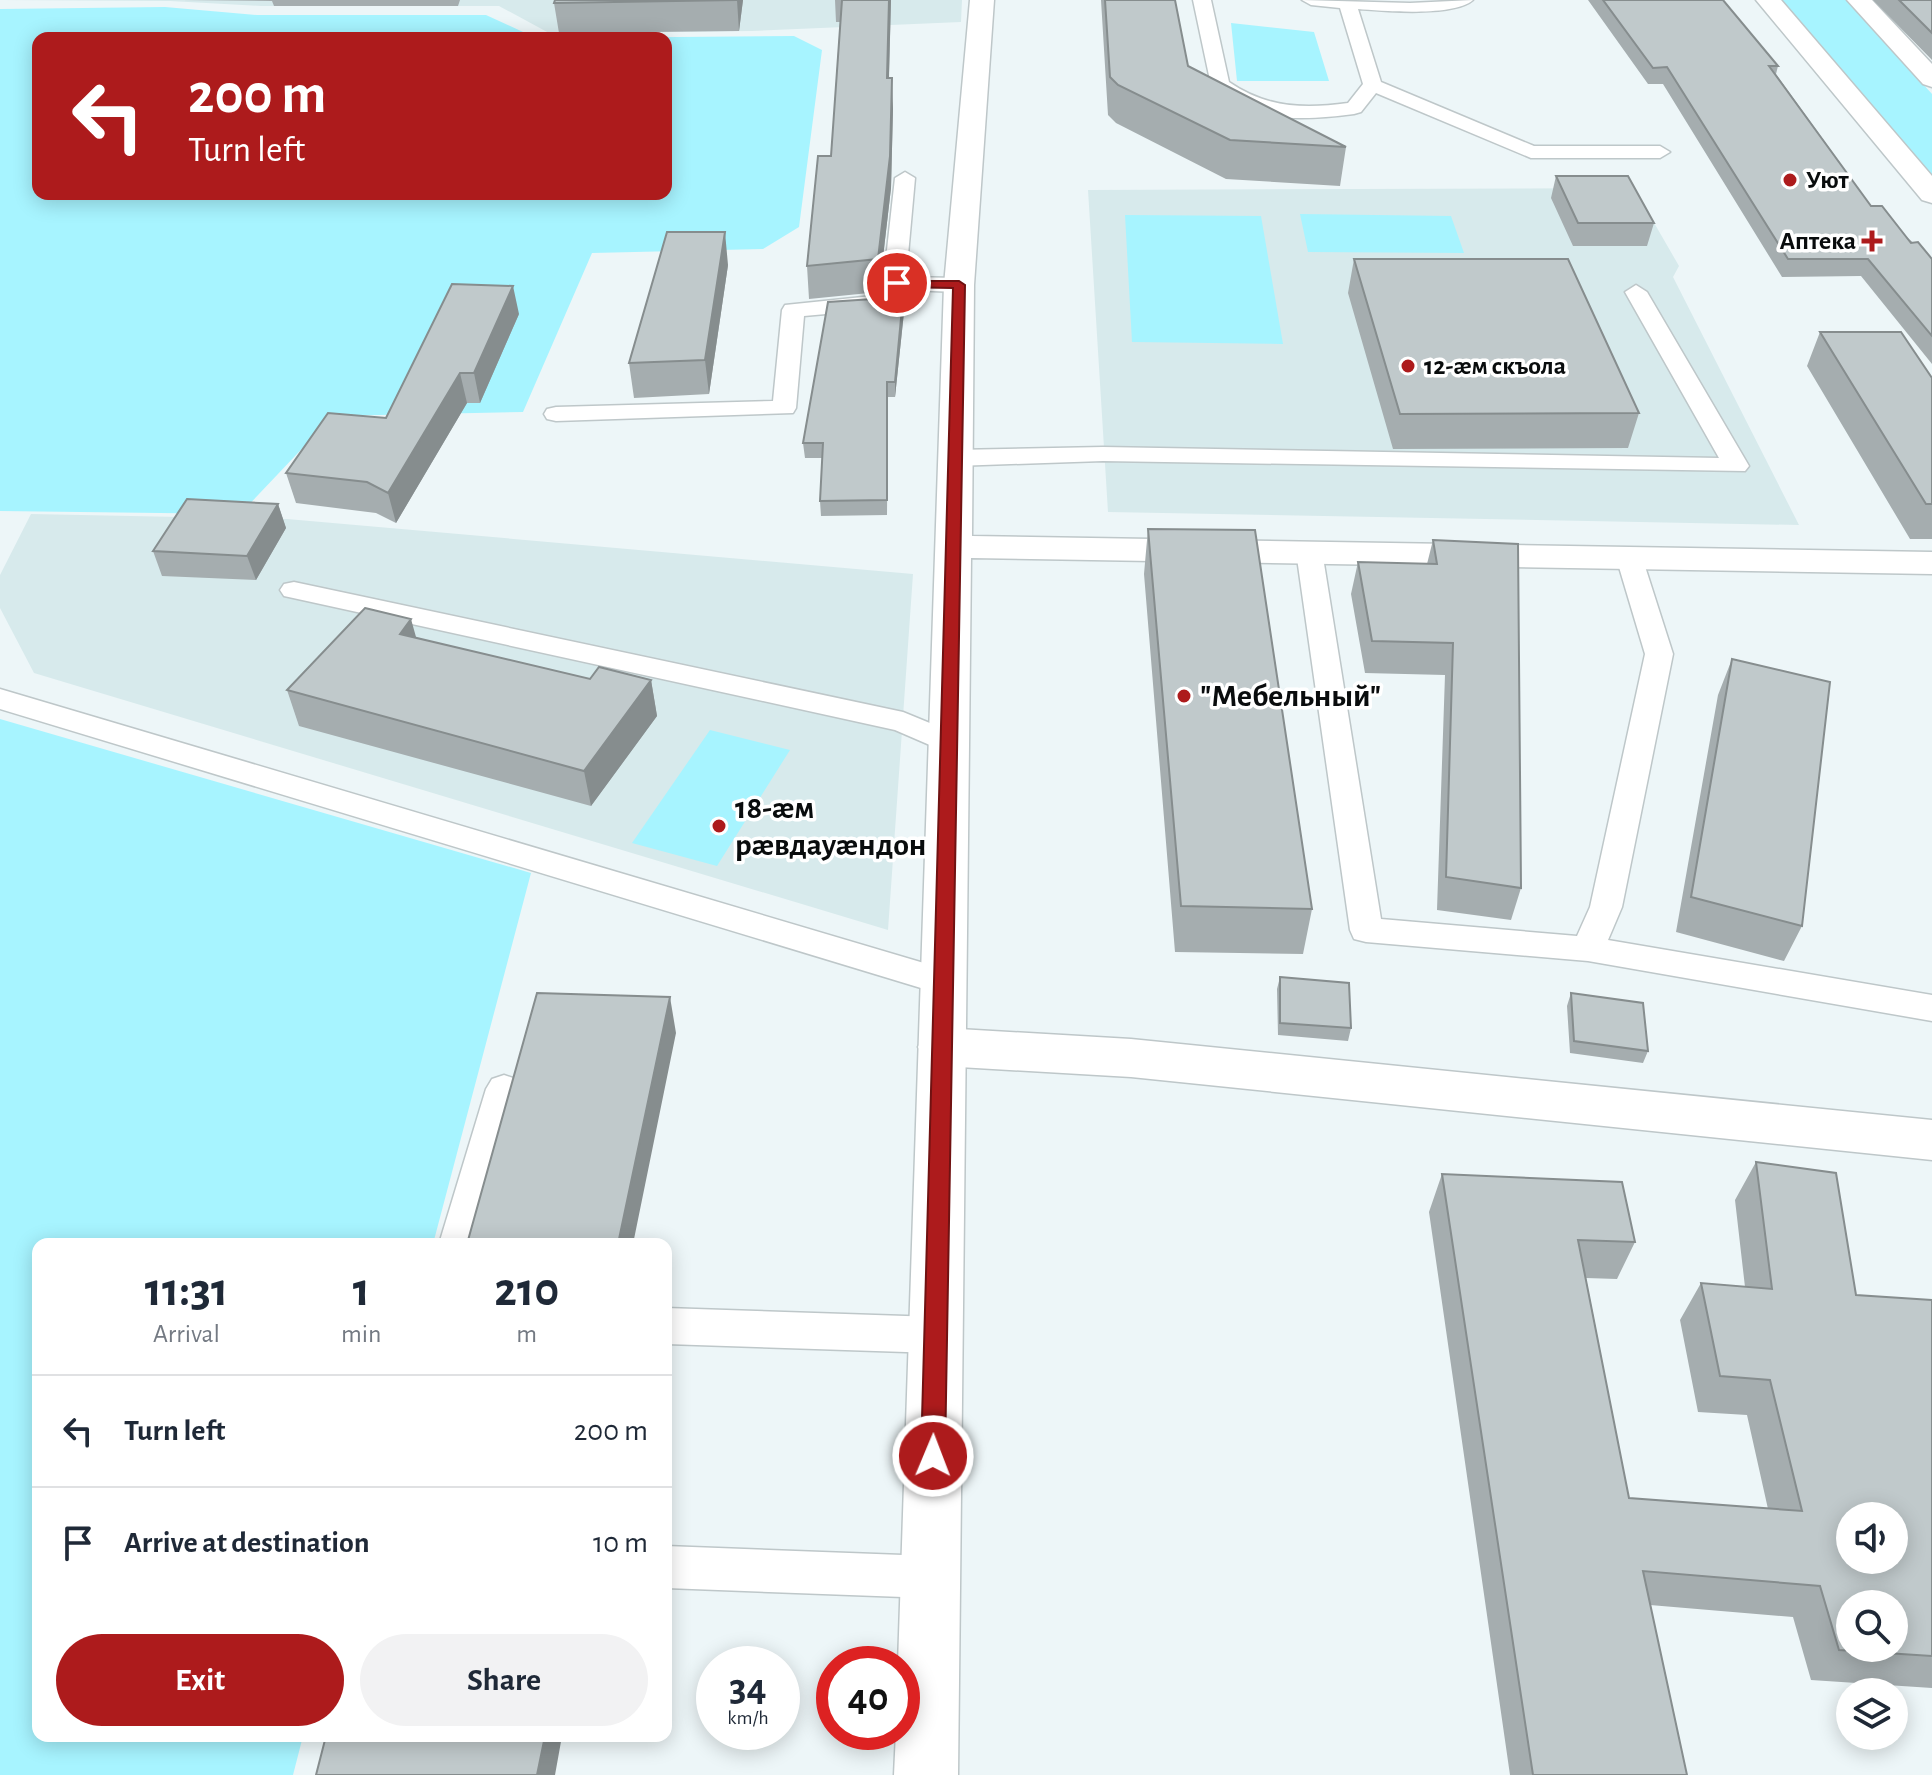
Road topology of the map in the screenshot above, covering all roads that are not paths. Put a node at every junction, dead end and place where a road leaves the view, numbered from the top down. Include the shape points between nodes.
1 (982, 0) edge
2 (1202, 0) edge
3 (1311, 0) edge
4 (1464, 0) edge
5 (1768, 0) edge
6 (1859, 0) edge
7 (1347, 2) edge
8 (1932, 79) edge
9 (1373, 85) junction
10 (1660, 152) dead end
11 (905, 178) dead end
12 (1932, 194) edge
13 (897, 283) junction
14 (959, 285) junction
15 (1636, 292) dead end
16 (556, 414) dead end
17 (955, 458) junction
18 (953, 547) junction
19 (1309, 551) junction
20 (1629, 557) junction
21 (1932, 563) edge
22 (294, 590) dead end
23 (0, 699) edge
24 (949, 742) junction
25 (1588, 949) junction
26 (944, 982) junction
27 (1932, 1008) edge
28 (942, 1047) junction
29 (504, 1089) dead end
30 (1932, 1140) edge
31 (460, 1238) edge
32 (672, 1326) edge
33 (936, 1335) junction
34 (672, 1567) edge
35 (930, 1577) junction
36 (926, 1775) edge

1 - 14 street
2 - 9 lane via 1220,85 1242,102 1299,115 1354,108
3 - 7 lane
4 - 7 lane via 1410,8
5 - 12 street
6 - 8 street
7 - 9 lane
9 - 10 lane via 1531,152
11 - 13 lane
13 - 14 lane
13 - 16 lane via 893,301 793,310 784,408
14 - 17 street
15 - 17 lane via 1736,466 1103,454
17 - 18 street
18 - 19 street
18 - 24 street
19 - 20 street
19 - 25 lane via 1366,930
20 - 21 street
20 - 25 lane via 1659,654 1606,907
22 - 24 lane via 903,722
23 - 26 lane
24 - 26 street
25 - 27 lane
26 - 28 street
28 - 30 street via 1131,1058
28 - 33 street
29 - 31 lane
32 - 33 lane
33 - 35 street
34 - 35 lane
35 - 36 street

